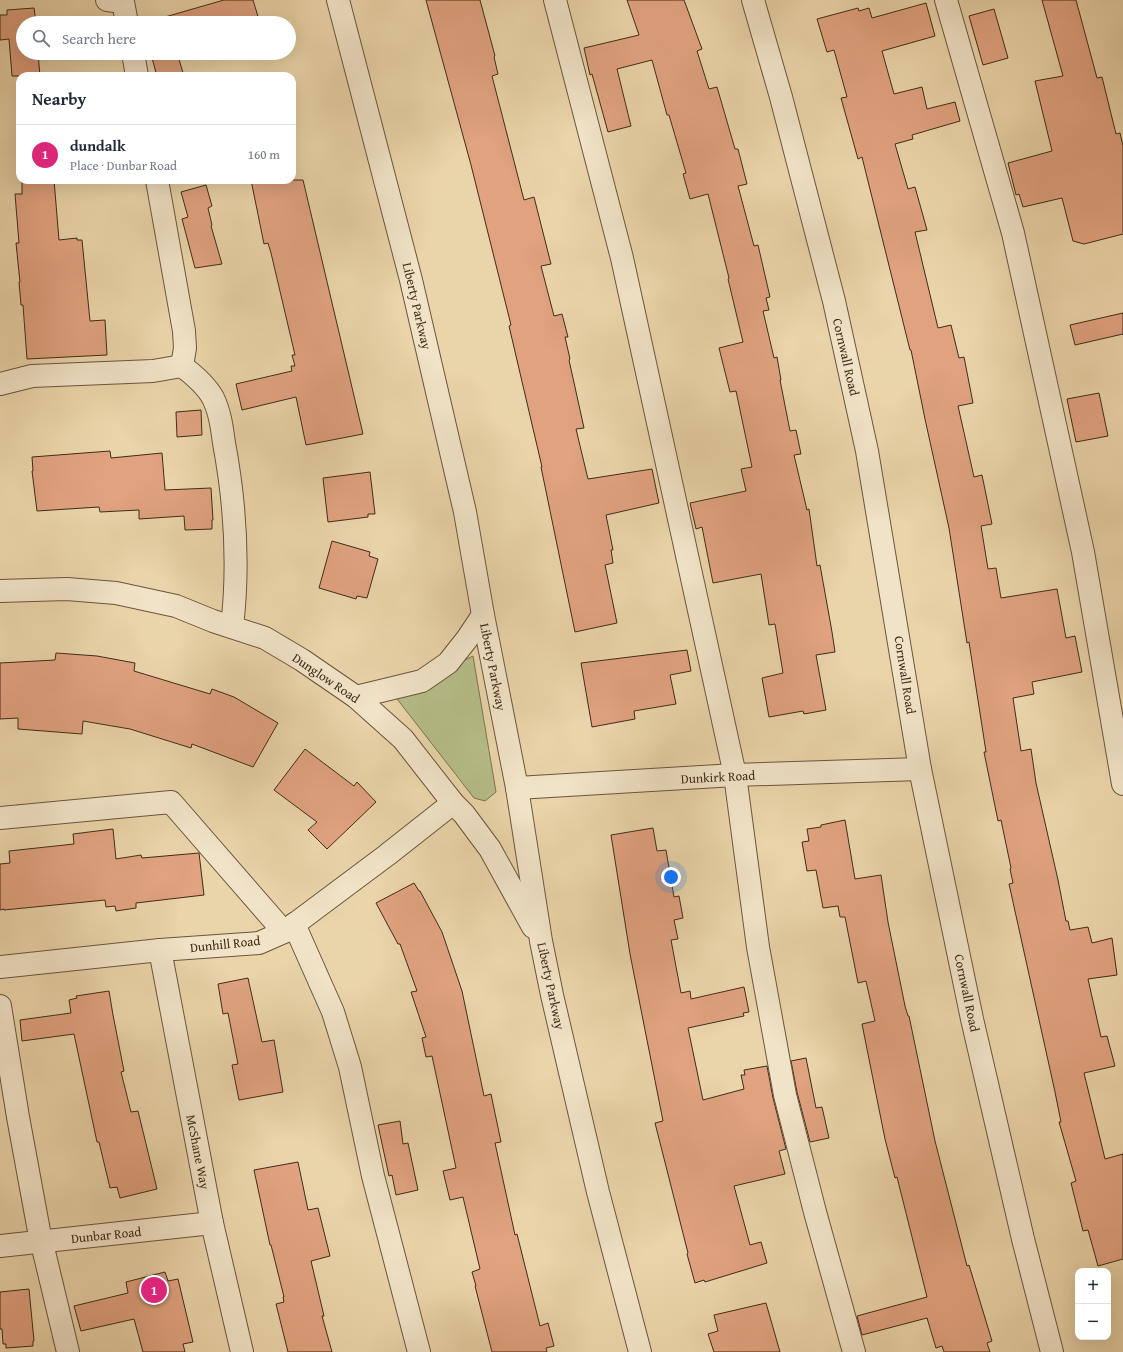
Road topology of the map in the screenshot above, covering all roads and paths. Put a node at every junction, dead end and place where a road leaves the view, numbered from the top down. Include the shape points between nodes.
1 (106, 0) edge
2 (338, 0) edge
3 (555, 0) edge
4 (754, 0) edge
5 (946, 0) edge
6 (126, 16) edge
7 (134, 60) edge
8 (136, 72) edge
9 (158, 184) edge
10 (182, 366) junction
11 (0, 384) edge
12 (0, 591) edge
13 (483, 615) junction
14 (232, 627) junction
15 (356, 697) junction
16 (920, 769) junction
17 (735, 775) junction
18 (1123, 784) edge
19 (517, 788) junction
20 (453, 802) junction
21 (0, 818) edge
22 (289, 928) junction
23 (541, 941) junction
24 (160, 950) junction
25 (0, 967) edge
26 (0, 1006) edge
27 (9, 1118) edge
28 (212, 1223) junction
29 (41, 1242) junction
30 (0, 1246) edge
31 (68, 1352) edge
32 (242, 1352) edge
33 (419, 1352) edge
34 (640, 1352) edge
35 (854, 1352) edge
36 (1052, 1352) edge

1 - 6 street via 123,2
2 - 13 street, Liberty Parkway via 411,280 465,512
3 - 17 street via 622,258
4 - 16 street, Cornwall Road via 834,301 866,444
5 - 18 street via 1013,232 1083,552
7 - 8 street
9 - 10 street via 184,331
10 - 11 street via 153,371 32,376
10 - 14 street via 202,383 213,399 223,434 234,522
12 - 14 street, Dunglow Road via 68,589 116,593 176,606
13 - 15 street, Liberty Parkway via 448,663 422,682
13 - 19 street, Liberty Parkway
14 - 15 street, Dunglow Road via 265,638
15 - 20 street, Dunglow Road via 403,739
16 - 17 street, Dunkirk Road
16 - 36 street, Cornwall Road via 972,1019
17 - 19 street, Dunkirk Road
17 - 35 street via 758,947 785,1095
19 - 23 street, Liberty Parkway
20 - 22 street, Dunhill Road
20 - 23 street, Dunglow Road via 490,848
21 - 22 street via 171,802
22 - 24 street, Dunhill Road via 259,943
22 - 33 street via 333,1012 350,1066 373,1176
23 - 34 street, Liberty Parkway via 598,1192
24 - 25 street, Dunhill Road
24 - 28 street, McShane Way
26 - 27 street
27 - 29 street
28 - 29 street, Dunbar Road
28 - 32 street, McShane Way
29 - 30 street, Dunbar Road
29 - 31 street

